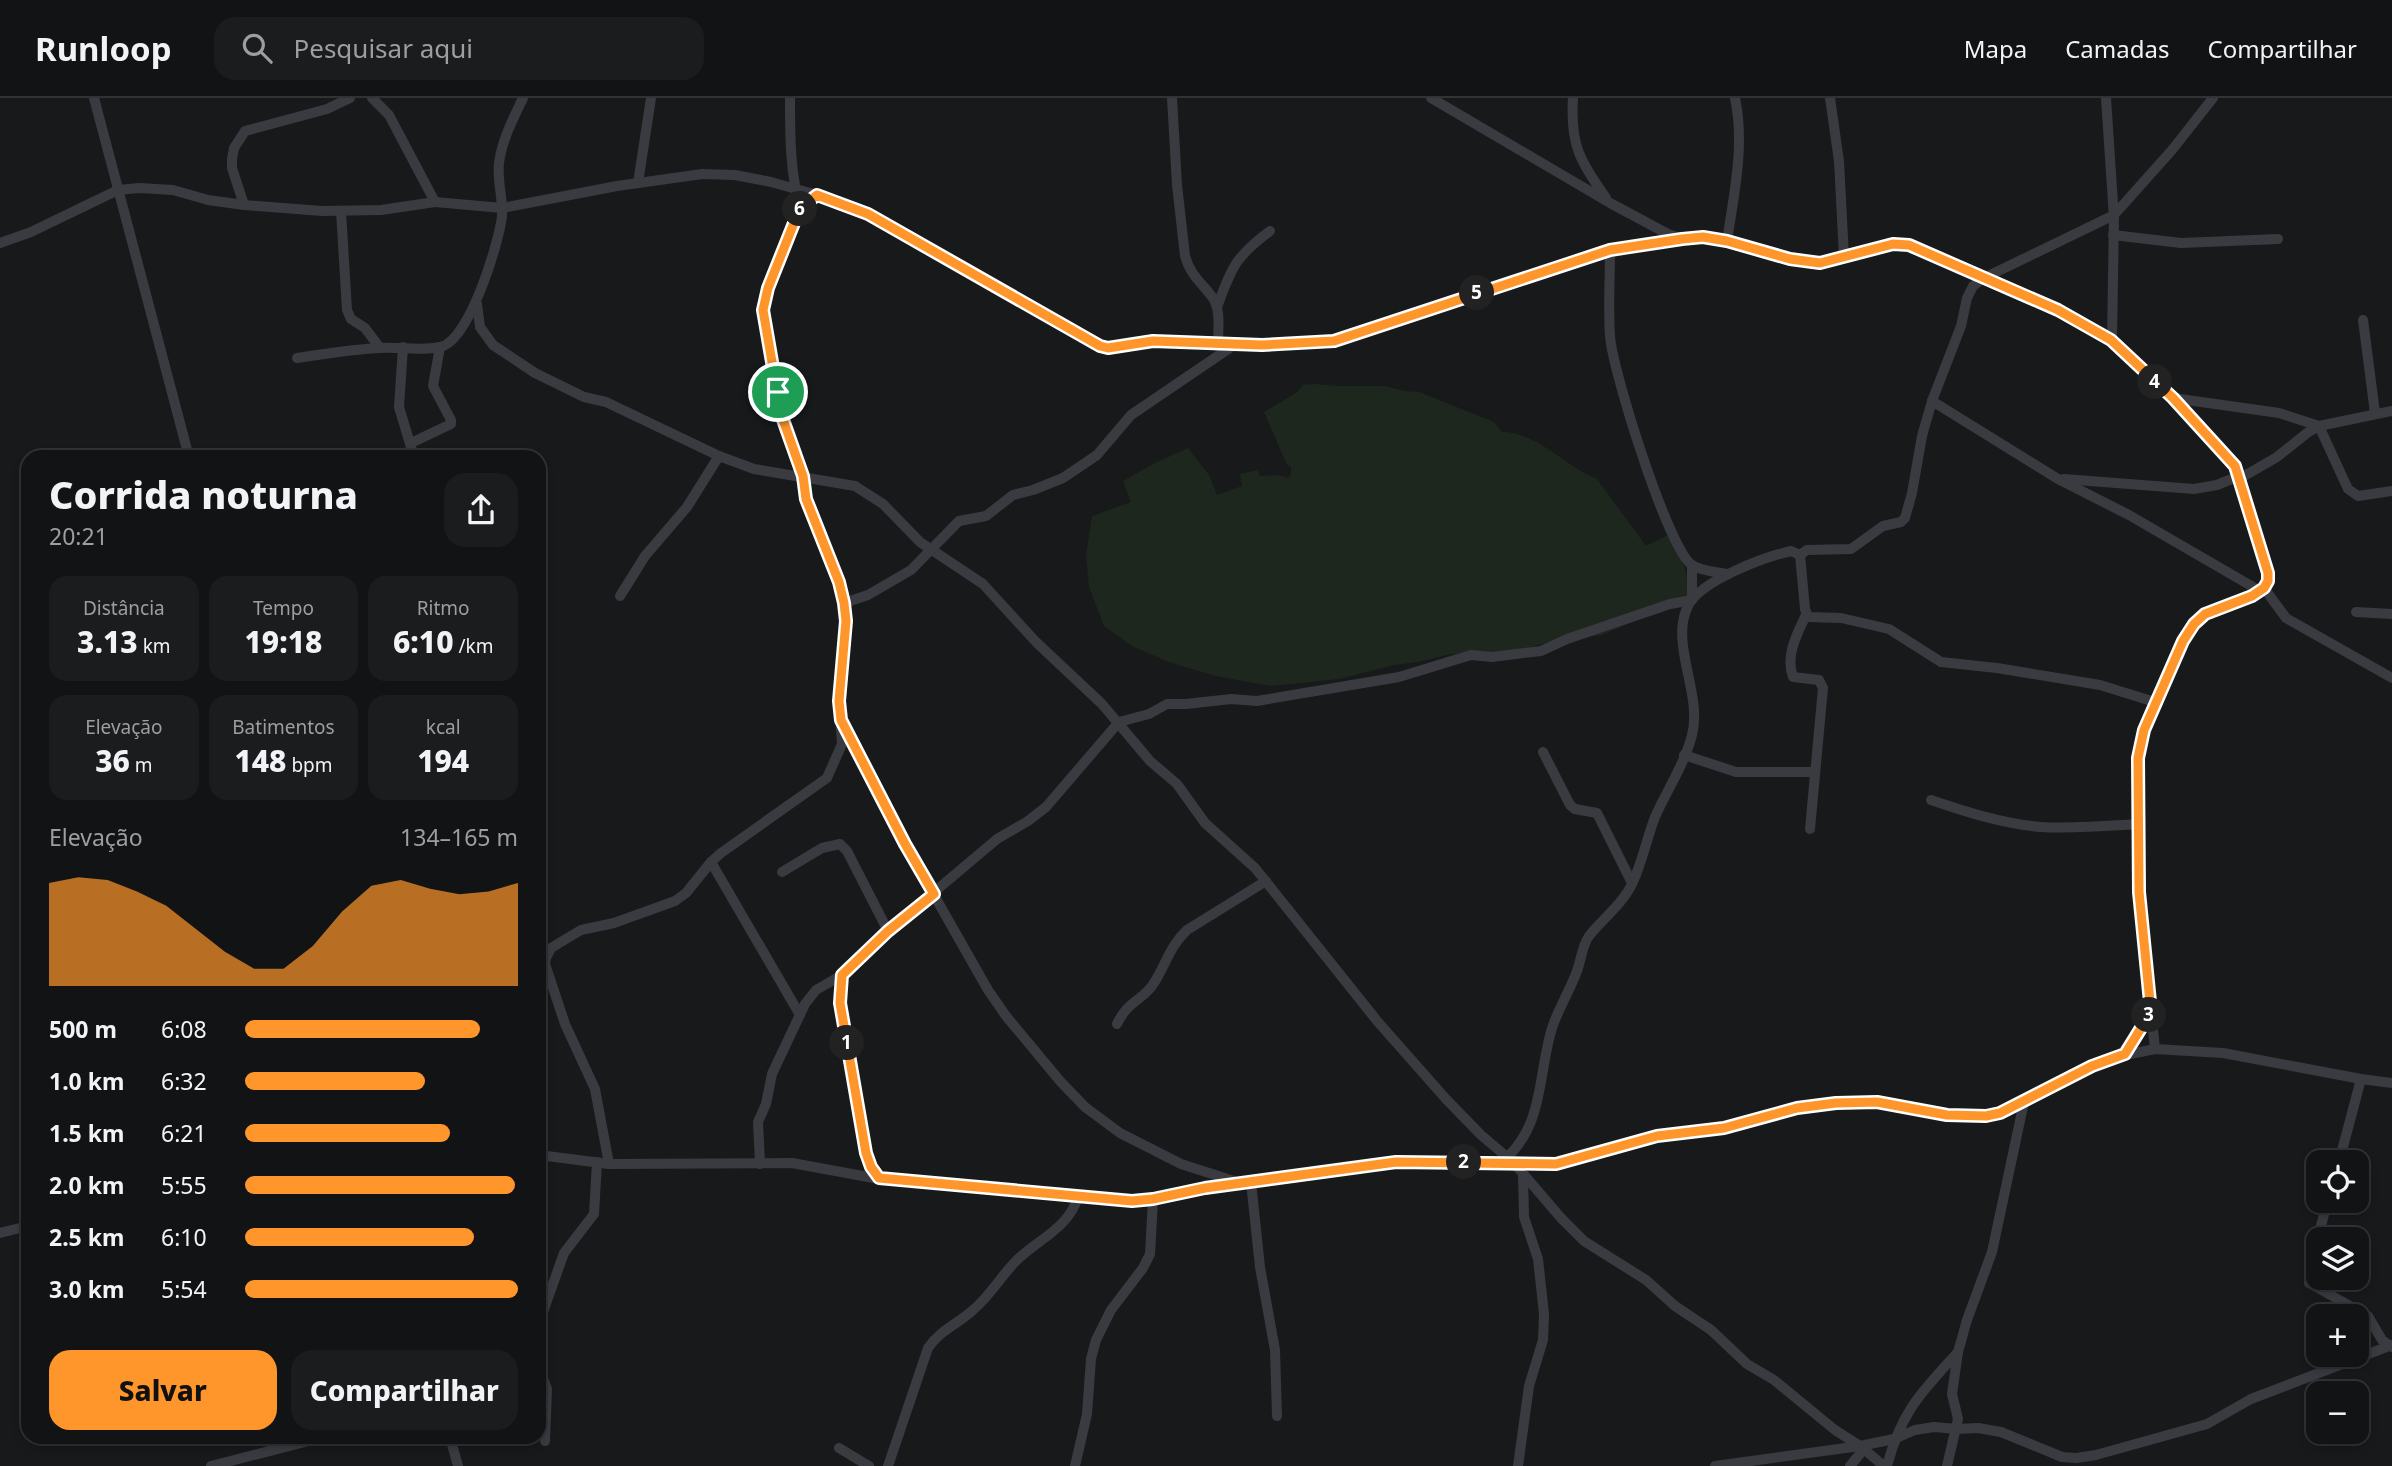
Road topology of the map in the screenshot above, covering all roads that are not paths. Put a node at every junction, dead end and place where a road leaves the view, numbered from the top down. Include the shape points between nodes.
1 (94, 98) edge
2 (350, 98) edge
3 (372, 98) edge
4 (523, 98) edge
5 (651, 98) edge
6 (790, 98) edge
7 (1172, 98) edge
8 (1431, 98) edge
9 (1573, 98) edge
10 (1735, 98) edge
11 (1830, 98) edge
12 (2106, 98) edge
13 (2213, 98) edge
14 (638, 183) junction
15 (795, 189) junction
16 (118, 190) junction
17 (817, 195) junction
18 (435, 202) junction
19 (1610, 203) junction
20 (244, 205) junction
21 (502, 208) junction
22 (800, 208) junction
23 (341, 211) junction
24 (2114, 215) junction
25 (1270, 231) dead end
26 (2113, 235) junction
27 (1682, 239) junction
28 (2278, 239) dead end
29 (1727, 241) junction
30 (0, 243) edge
31 (1610, 250) junction
32 (1844, 257) junction
33 (1984, 278) junction
34 (477, 304) junction
35 (1217, 307) junction
36 (2364, 320) dead end
37 (481, 327) junction
38 (460, 328) junction
39 (2111, 340) junction
40 (1218, 344) junction
41 (1235, 344) junction
42 (380, 348) junction
43 (403, 348) junction
44 (440, 348) junction
45 (297, 358) dead end
46 (2173, 398) junction
47 (1933, 401) junction
48 (2392, 411) edge
49 (2375, 413) junction
50 (2319, 426) junction
51 (411, 443) junction
52 (187, 450) edge
53 (412, 450) edge
54 (719, 456) junction
55 (803, 476) junction
56 (2239, 477) junction
57 (2058, 478) junction
58 (2392, 491) edge
59 (932, 551) junction
60 (1800, 555) junction
61 (1692, 565) junction
62 (1728, 574) junction
63 (2262, 590) junction
64 (620, 596) dead end
65 (1692, 600) junction
66 (844, 603) junction
67 (2356, 612) dead end
68 (2392, 614) edge
69 (1806, 615) junction
70 (2392, 676) edge
71 (2158, 703) junction
72 (841, 720) junction
73 (1119, 722) junction
74 (1543, 752) dead end
75 (1684, 755) junction
76 (1815, 772) junction
77 (1931, 800) dead end
78 (2139, 824) junction
79 (1810, 830) dead end
80 (711, 862) junction
81 (782, 873) dead end
82 (1266, 881) junction
83 (1632, 883) junction
84 (934, 894) junction
85 (888, 931) junction
86 (546, 958) edge
87 (546, 967) edge
88 (842, 975) junction
89 (2151, 1012) junction
90 (800, 1014) junction
91 (1117, 1024) dead end
92 (2155, 1049) junction
93 (2125, 1054) junction
94 (2361, 1079) junction
95 (2392, 1083) edge
96 (2024, 1102) junction
97 (2342, 1150) edge
98 (546, 1156) edge
99 (1510, 1160) junction
100 (597, 1162) junction
101 (609, 1164) junction
102 (760, 1164) junction
103 (1523, 1174) junction
104 (879, 1178) junction
105 (1247, 1182) junction
106 (1078, 1197) junction
107 (1153, 1199) junction
108 (2324, 1213) edge
109 (21, 1228) edge
110 (0, 1233) edge
111 (546, 1304) edge
112 (2391, 1346) edge
113 (1958, 1352) junction
114 (546, 1386) edge
115 (546, 1415) edge
116 (1277, 1416) dead end
117 (1957, 1429) junction
118 (1894, 1439) junction
119 (297, 1444) edge
120 (452, 1444) edge
121 (1862, 1447) junction
122 (839, 1448) dead end
123 (211, 1466) edge
124 (458, 1466) edge
125 (869, 1466) edge
126 (888, 1466) edge
127 (1074, 1466) edge
128 (1518, 1466) edge
129 (1715, 1466) edge
130 (1850, 1466) edge
131 (1886, 1466) edge
132 (1947, 1466) edge

1 - 16 street
2 - 20 street via 327,109 245,131 232,159
3 - 18 street via 389,116
4 - 21 street via 499,161
5 - 14 street
6 - 15 street
7 - 35 street via 1185,256 1195,279
8 - 19 street
9 - 19 street via 1576,148
10 - 29 street via 1738,169
11 - 32 street
12 - 24 street
13 - 24 street
14 - 15 street via 702,174 735,175
14 - 21 street
15 - 17 street
15 - 22 street
16 - 20 street via 173,190
16 - 30 street
16 - 52 street
17 - 22 street
17 - 40 street via 868,214 1100,346 1153,341
18 - 21 street
18 - 23 street
19 - 27 street
20 - 23 street
21 - 34 street via 493,257
22 - 55 street via 763,310 781,414
23 - 42 street via 347,310
24 - 26 street
24 - 33 street
24 - 39 street
25 - 35 street via 1236,262
26 - 28 street via 2182,243
26 - 39 street
27 - 29 street
27 - 31 street
29 - 32 street via 1809,263
31 - 41 street via 1345,339
31 - 61 street via 1614,360 1652,485 1681,552
32 - 33 street via 1909,245
33 - 39 street via 2058,310
33 - 47 street via 1967,298
34 - 37 street
34 - 38 street
35 - 40 street
36 - 49 street
37 - 38 street
37 - 54 street via 493,345 534,373
38 - 44 street
39 - 46 street
40 - 41 street
41 - 59 street via 1131,415 1097,455 1063,478 1013,495 986,516 958,521
42 - 43 street
42 - 45 street
43 - 44 street
43 - 51 street via 399,407
44 - 51 street via 433,386 451,424
46 - 50 street via 2279,413
46 - 56 street via 2235,466
47 - 57 street
47 - 60 street via 1905,518 1883,526 1851,549 1807,550
48 - 49 street
49 - 50 street
50 - 56 street via 2277,457
50 - 58 street via 2348,489 2358,496
51 - 53 street
54 - 55 street via 754,469
54 - 64 street
55 - 59 street via 846,483 868,493
55 - 66 street via 806,499
56 - 57 street via 2194,489
56 - 63 street via 2268,573
57 - 63 street
59 - 66 street via 899,579
59 - 73 street via 983,584
60 - 62 street via 1791,551 1776,554
60 - 69 street
61 - 62 street
61 - 65 street
62 - 65 street
63 - 70 street via 2286,618
63 - 71 street via 2205,614 2194,624
65 - 73 street via 1541,651 1471,655 1399,677 1257,701 1167,704 1149,715
65 - 75 street via 1682,623 1695,722
66 - 72 street
67 - 68 street
69 - 71 street via 1889,629 1941,662 2100,685
69 - 76 street via 1794,640 1791,670 1793,677 1822,684
71 - 78 street via 2144,730 2138,758
72 - 80 street via 842,744 827,778
72 - 84 street
73 - 82 street via 1142,752 1177,784 1205,822
73 - 84 street via 1046,807 997,839
74 - 83 street via 1570,805 1597,813
75 - 76 street via 1736,772
75 - 83 street
76 - 79 street
77 - 78 street via 2039,826
78 - 89 street via 2139,892
80 - 86 street via 676,901 581,930 551,948
80 - 90 street
81 - 85 street via 822,848 840,844
82 - 91 street via 1177,939 1155,982 1128,1006
82 - 99 street via 1363,1004 1446,1098
83 - 99 street via 1588,938 1551,1032 1536,1109
84 - 85 street
84 - 105 street via 1006,1016 1085,1107 1155,1153 1211,1175
85 - 88 street
87 - 101 street via 565,1024 595,1089
88 - 90 street via 816,990
88 - 104 street via 840,1003 866,1153
89 - 92 street
89 - 93 street
90 - 102 street via 776,1063 758,1122
92 - 93 street
92 - 94 street via 2251,1057
93 - 96 street
94 - 95 street
94 - 97 street
96 - 99 street via 2000,1113 1968,1116 1877,1102 1836,1103 1797,1108 1724,1128 1657,1136 1556,1164
96 - 113 street via 1992,1252
98 - 100 street
99 - 103 street
99 - 105 street via 1396,1162
100 - 101 street
100 - 111 street via 594,1214 564,1254
101 - 102 street
102 - 104 street via 792,1163
103 - 121 street via 1584,1241 1646,1279 1746,1364
103 - 128 street via 1524,1217 1538,1259 1544,1314
104 - 106 street
105 - 107 street
105 - 116 street via 1275,1350
106 - 107 street
106 - 126 street via 1070,1216 1014,1263 975,1309 934,1338
107 - 127 street via 1150,1254 1096,1340 1086,1421
108 - 112 street via 2309,1283 2368,1316
109 - 110 street
112 - 117 street via 2251,1399 2207,1424 2076,1458 2062,1457 2001,1432
113 - 117 street via 1952,1394
113 - 118 street via 1912,1403
114 - 115 street
117 - 118 street via 1915,1430
117 - 132 street
118 - 121 street
118 - 131 street
119 - 123 street
120 - 124 street
121 - 129 street
121 - 130 street
121 - 131 street
122 - 125 street

